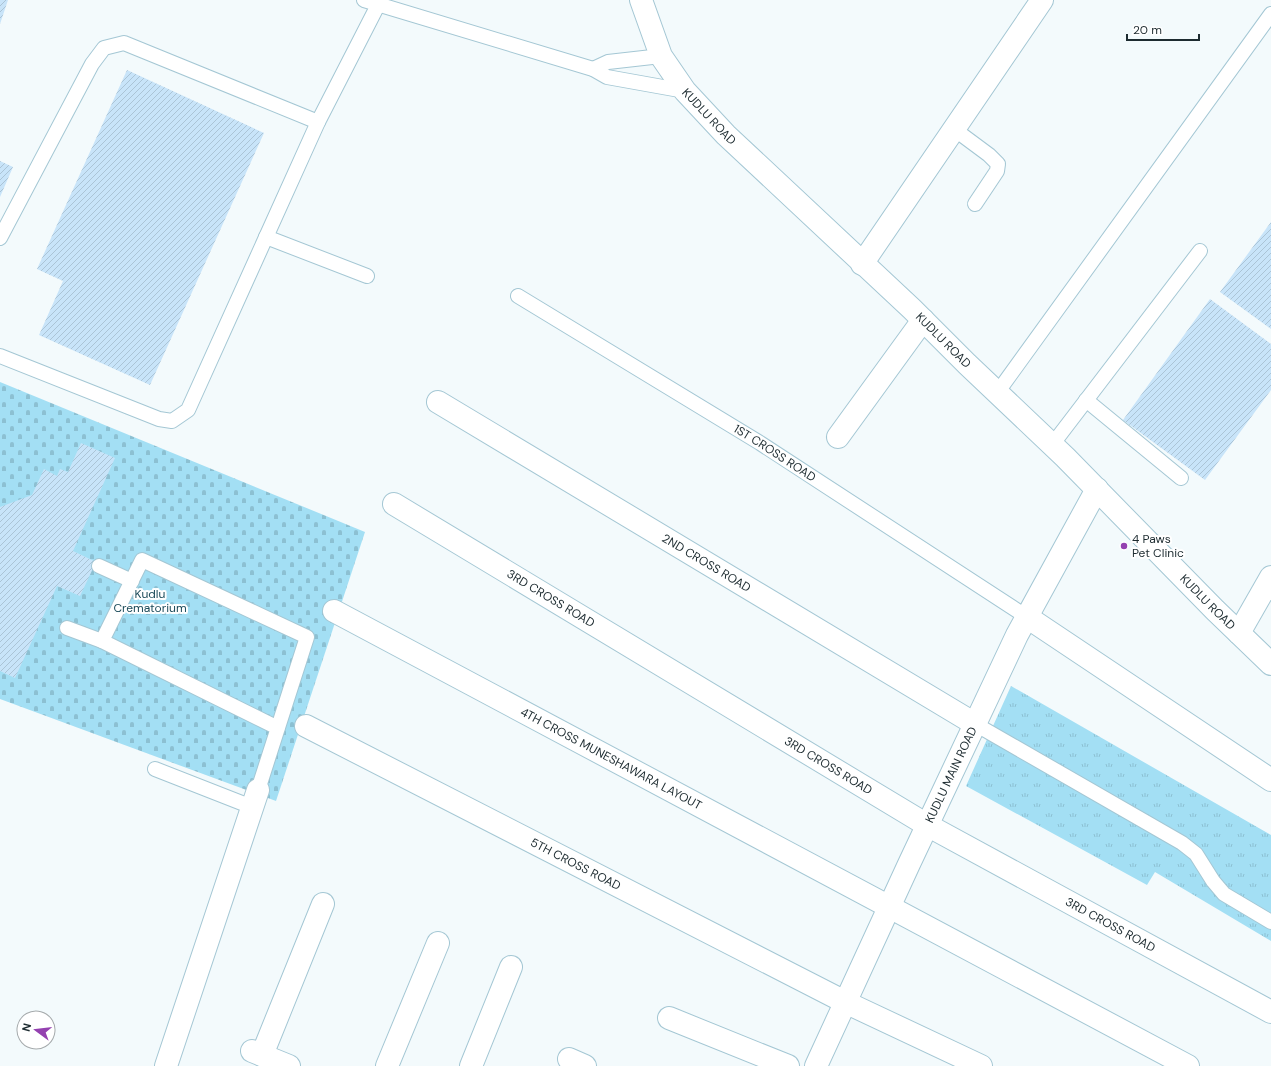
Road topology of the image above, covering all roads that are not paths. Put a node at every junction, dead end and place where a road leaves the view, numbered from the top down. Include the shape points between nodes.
1 (364, 0) edge
2 (641, 0) edge
3 (1042, 0) edge
4 (378, 5) junction
5 (1271, 14) edge
6 (661, 56) junction
7 (593, 69) junction
8 (685, 91) junction
9 (318, 122) junction
10 (954, 129) junction
11 (975, 204) dead end
12 (266, 237) junction
13 (0, 238) edge
14 (1200, 251) dead end
15 (862, 264) junction
16 (367, 276) dead end
17 (518, 296) dead end
18 (922, 320) junction
19 (0, 356) edge
20 (997, 393) junction
21 (1086, 400) junction
22 (438, 402) dead end
23 (838, 437) dead end
24 (1052, 445) junction
25 (1182, 478) dead end
26 (1097, 490) junction
27 (394, 504) dead end
28 (99, 566) dead end
29 (1271, 577) edge
30 (132, 581) junction
31 (334, 611) dead end
32 (1027, 616) junction
33 (67, 628) dead end
34 (1239, 633) junction
35 (102, 641) junction
36 (1271, 664) edge
37 (975, 724) junction
38 (306, 726) dead end
39 (278, 728) junction
40 (155, 768) dead end
41 (1271, 780) edge
42 (255, 798) junction
43 (927, 824) junction
44 (323, 904) dead end
45 (889, 906) junction
46 (1271, 922) edge
47 (438, 943) dead end
48 (511, 967) dead end
49 (845, 1002) junction
50 (1271, 1012) edge
51 (670, 1018) dead end
52 (166, 1066) edge
53 (289, 1066) edge
54 (387, 1066) edge
55 (471, 1066) edge
56 (788, 1066) edge
57 (816, 1066) edge
58 (981, 1066) edge
59 (1188, 1066) edge

1 - 4 lane
2 - 6 street, KUDLU ROAD
3 - 10 street
4 - 7 lane
4 - 9 lane
5 - 20 lane
6 - 7 lane via 608,62
6 - 8 street, KUDLU ROAD
7 - 8 lane via 608,77
8 - 15 street, KUDLU ROAD via 726,135
9 - 12 lane
9 - 13 lane via 124,43 104,48 92,64
10 - 11 lane via 990,155 998,164 997,171
10 - 15 street
12 - 16 lane
12 - 19 lane via 188,410 172,420 159,419
14 - 21 lane
15 - 18 street, KUDLU ROAD
17 - 32 lane, 1ST CROSS ROAD via 760,443
18 - 20 street, KUDLU ROAD
18 - 23 street
20 - 24 street, KUDLU ROAD
21 - 24 lane
21 - 25 lane
22 - 37 street, 2ND CROSS ROAD
24 - 26 street, KUDLU ROAD
26 - 32 street, KUDLU MAIN ROAD
26 - 34 street, KUDLU ROAD
27 - 43 street, 3RD CROSS ROAD
28 - 30 lane
29 - 34 street
30 - 35 lane
30 - 39 lane via 142,560 307,637
31 - 45 street, 4TH CROSS MUNESHAWARA LAYOUT
32 - 37 street, KUDLU MAIN ROAD
32 - 41 street
33 - 35 lane
34 - 36 street, KUDLU ROAD
35 - 39 lane
37 - 43 street, KUDLU MAIN ROAD
37 - 46 lane via 1182,842 1196,854 1212,881 1224,894
38 - 49 street, 5TH CROSS ROAD
39 - 42 lane
40 - 42 lane
42 - 52 street
43 - 45 street, KUDLU MAIN ROAD
43 - 50 street, 3RD CROSS ROAD
44 - 53 street via 257,1053
45 - 49 street, KUDLU MAIN ROAD
45 - 59 street, 4TH CROSS MUNESHAWARA LAYOUT
47 - 54 street
48 - 55 street
49 - 57 street, KUDLU MAIN ROAD
49 - 58 street, 5TH CROSS ROAD
51 - 56 street

